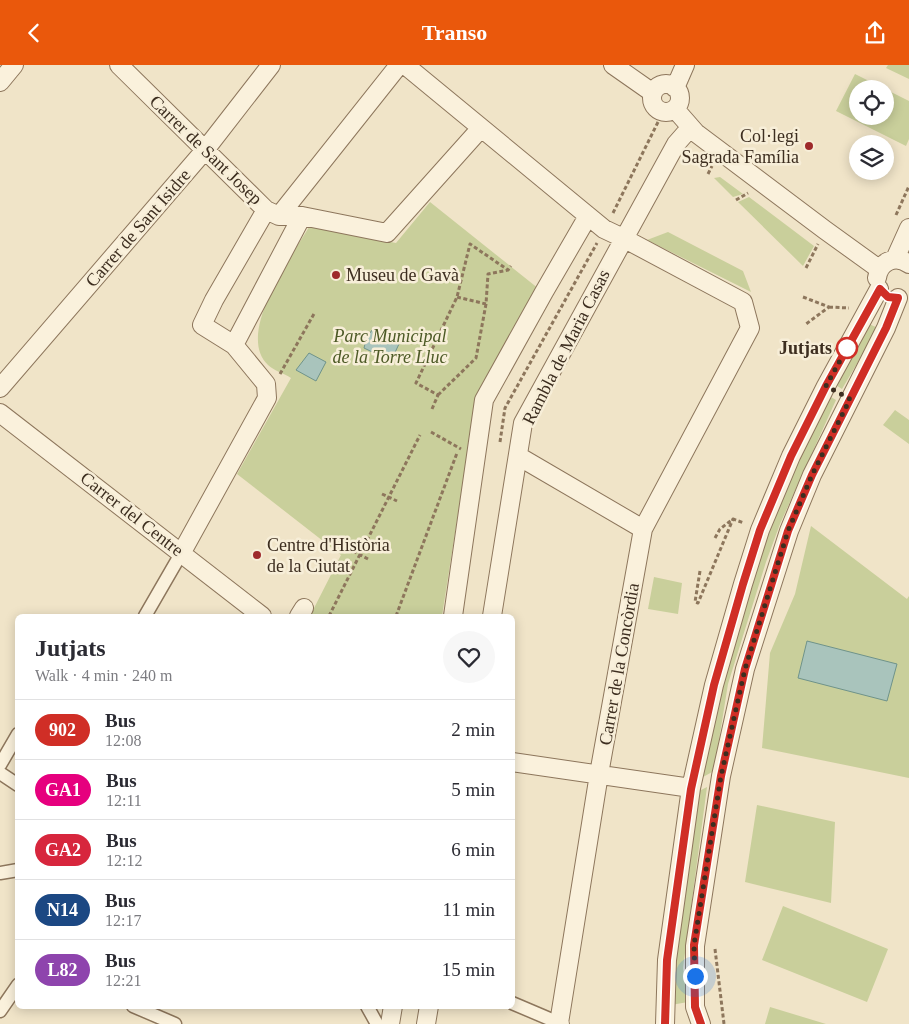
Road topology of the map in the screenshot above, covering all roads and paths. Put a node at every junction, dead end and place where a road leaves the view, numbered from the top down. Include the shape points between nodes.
1 (14, 65) edge
2 (119, 65) edge
3 (271, 65) edge
4 (399, 65) edge
5 (405, 65) edge
6 (613, 65) edge
7 (685, 65) edge
8 (0, 82) edge
9 (675, 88) junction
10 (654, 93) junction
11 (675, 109) junction
12 (482, 128) junction
13 (690, 129) junction
14 (205, 150) junction
15 (710, 169) dead end
16 (708, 174) dead end
17 (909, 186) edge
18 (746, 195) dead end
19 (736, 200) dead end
20 (272, 213) junction
21 (302, 216) junction
22 (588, 216) junction
23 (894, 219) dead end
24 (909, 228) edge
25 (623, 237) junction
26 (816, 248) dead end
27 (902, 261) edge
28 (806, 268) dead end
29 (879, 269) junction
30 (880, 289) junction
31 (457, 297) junction
32 (802, 297) dead end
33 (905, 297) edge
34 (486, 304) junction
35 (829, 307) junction
36 (854, 308) dead end
37 (315, 313) dead end
38 (806, 325) dead end
39 (234, 345) junction
40 (277, 379) dead end
41 (0, 388) edge
42 (438, 395) junction
43 (432, 409) dead end
44 (0, 413) edge
45 (420, 435) dead end
46 (459, 448) dead end
47 (518, 457) junction
48 (382, 494) dead end
49 (389, 497) junction
50 (397, 501) dead end
51 (733, 519) junction
52 (643, 529) junction
53 (760, 530) junction
54 (715, 538) dead end
55 (353, 551) dead end
56 (182, 553) junction
57 (360, 555) junction
58 (368, 559) dead end
59 (700, 571) dead end
60 (146, 614) edge
61 (259, 614) edge
62 (329, 614) edge
63 (397, 614) edge
64 (453, 614) edge
65 (492, 614) edge
66 (15, 739) edge
67 (515, 762) edge
68 (0, 765) edge
69 (0, 773) edge
70 (600, 774) junction
71 (15, 783) edge
72 (691, 789) junction
73 (15, 870) edge
74 (0, 873) edge
75 (714, 946) dead end
76 (15, 989) edge
77 (515, 1004) edge
78 (140, 1009) edge
79 (369, 1009) edge
80 (392, 1009) edge
81 (428, 1009) edge
82 (0, 1011) edge
83 (175, 1024) edge
84 (377, 1024) edge
85 (390, 1024) edge
86 (426, 1024) edge
87 (559, 1024) edge
88 (665, 1024) edge
89 (701, 1024) edge
90 (724, 1024) edge

1 - 8 street
2 - 14 street, Carrer de Sant Josep
3 - 14 street, Carrer de Sant Isidre
4 - 20 street
5 - 12 street
6 - 10 street
7 - 9 street
9 - 10 street via 663,85
9 - 11 street via 680,97
10 - 11 street via 653,103 658,109 665,112
11 - 13 street
12 - 21 street, Carrer de Sant Josep via 387,233
12 - 22 street
13 - 25 street, Rambla de Maria Casas via 676,144
13 - 29 street
14 - 20 street, Carrer de Sant Josep
14 - 41 street, Carrer de Sant Isidre
15 - 16 path
17 - 23 path
18 - 19 path
20 - 21 street, Carrer de Sant Josep
20 - 39 street via 214,300 202,325
21 - 39 street
22 - 25 street via 604,229
22 - 64 street via 484,400
24 - 27 street
25 - 47 street, Rambla de Maria Casas via 523,423
25 - 52 street, Carrer de la Concòrdia via 743,303 750,327
26 - 28 path
27 - 29 street via 883,264
29 - 30 street
30 - 33 street via 888,297
30 - 53 street via 791,456
31 - 34 path
31 - 34 path via 470,245 510,268 488,274
31 - 42 path via 416,383
32 - 35 path
33 - 89 street via 812,475 788,531 745,669 721,776 694,945 695,1007
34 - 42 path via 476,358
35 - 36 path
35 - 38 path
37 - 40 path
39 - 56 street via 266,384 267,398
42 - 43 path
44 - 56 street, Carrer del Centre
45 - 49 path
46 - 63 path
47 - 52 street
47 - 65 street, Rambla de Maria Casas
48 - 49 path
49 - 50 path
49 - 57 path
51 - 53 path
51 - 54 path via 720,529
51 - 59 path via 698,603 695,602
52 - 70 street, Carrer de la Concòrdia
53 - 72 street via 714,685
55 - 57 path
56 - 60 street
56 - 61 street, Carrer del Centre
57 - 58 path
57 - 62 path
66 - 68 street
67 - 70 street
69 - 71 street
70 - 72 street
70 - 87 street, Carrer de la Concòrdia
72 - 88 street via 667,960
73 - 74 street
75 - 90 path
76 - 82 street
77 - 87 street
78 - 83 street
79 - 84 street
80 - 85 street
81 - 86 street

